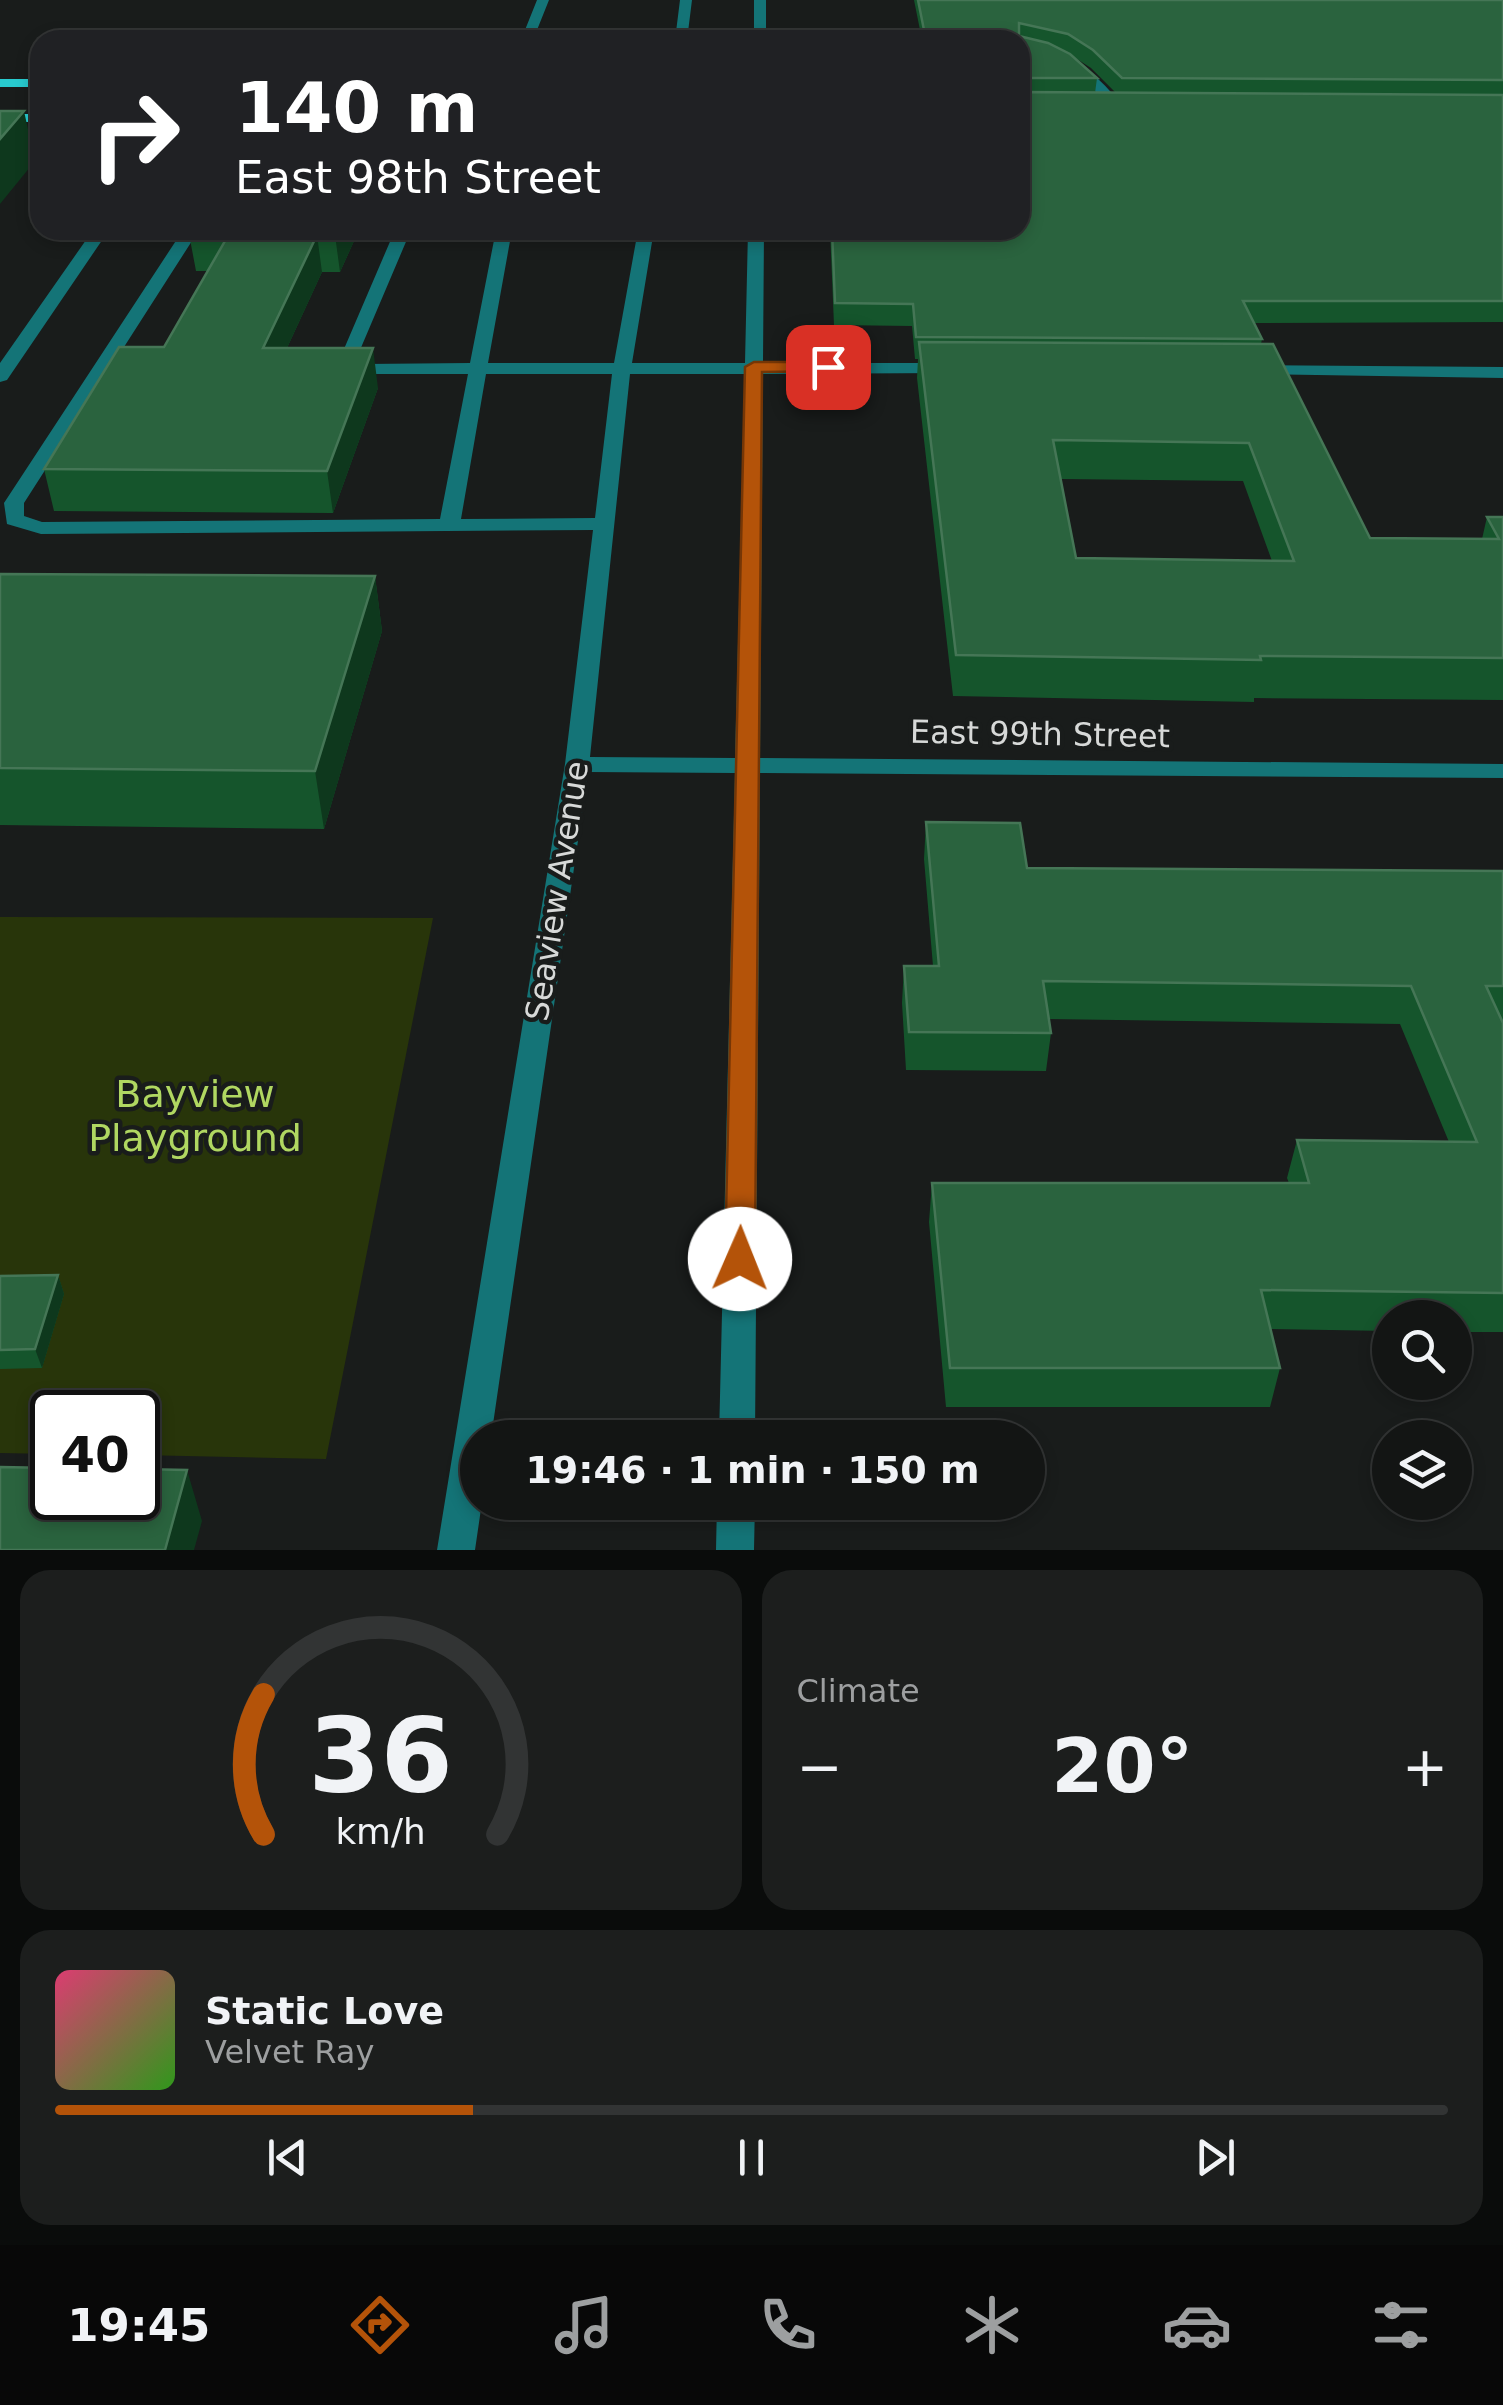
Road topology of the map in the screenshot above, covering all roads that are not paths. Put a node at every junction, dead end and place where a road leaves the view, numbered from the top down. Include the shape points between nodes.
1 (544, 0) edge
2 (686, 0) edge
3 (760, 0) edge
4 (531, 30) edge
5 (682, 30) edge
6 (760, 30) edge
7 (1030, 47) edge
8 (0, 83) edge
9 (30, 84) edge
10 (1095, 104) edge
11 (1122, 104) joint
12 (0, 118) edge
13 (30, 118) edge
14 (95, 240) edge
15 (185, 240) edge
16 (399, 240) edge
17 (502, 240) edge
18 (644, 240) edge
19 (756, 240) edge
20 (754, 367) junction
21 (622, 368) junction
22 (967, 368) edge
23 (477, 370) junction
24 (1225, 370) edge
25 (1503, 372) edge
26 (0, 376) edge
27 (604, 524) junction
28 (449, 525) junction
29 (746, 763) junction
30 (577, 764) junction
31 (1503, 771) edge
32 (737, 1420) edge
33 (736, 1520) edge
34 (456, 1550) edge
35 (735, 1550) edge

1 - 4 street
2 - 5 street
3 - 6 street
7 - 11 street via 1078,64
8 - 9 main road
10 - 11 main road
12 - 13 main road
14 - 26 street
15 - 28 street via 14,504 14,520 41,528
16 - 23 street via 348,362 362,369
17 - 23 street
18 - 21 street, Seaview Avenue
19 - 20 street
20 - 21 street
20 - 22 street
20 - 29 street
21 - 23 street
21 - 27 street, Seaview Avenue
23 - 28 street
24 - 25 street
27 - 28 street
27 - 30 street, Seaview Avenue
29 - 30 street, East 99th Street
29 - 31 street, East 99th Street
29 - 32 street
30 - 34 street, Seaview Avenue
33 - 35 street

